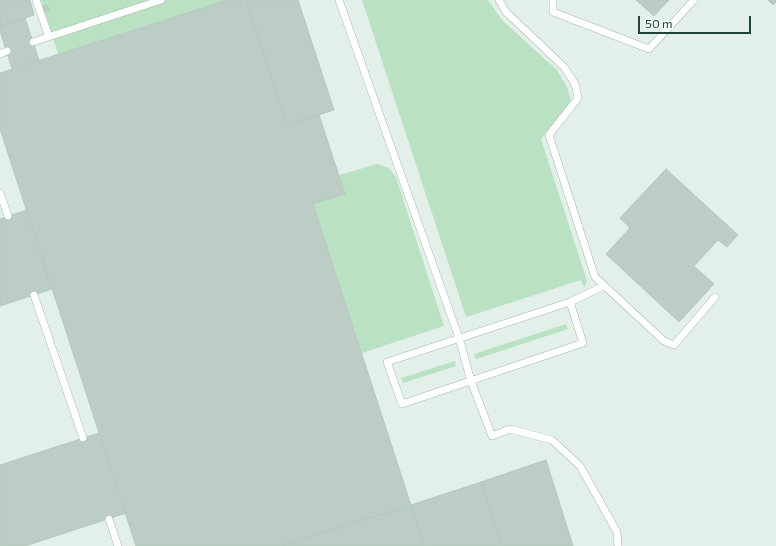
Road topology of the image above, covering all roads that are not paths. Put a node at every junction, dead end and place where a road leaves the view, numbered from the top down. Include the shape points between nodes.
1 (36, 0) edge
2 (161, 0) edge
3 (339, 0) edge
4 (499, 0) edge
5 (553, 0) edge
6 (694, 0) edge
7 (48, 37) junction
8 (33, 42) dead end
9 (0, 193) edge
10 (8, 216) dead end
11 (604, 286) junction
12 (34, 295) dead end
13 (715, 297) dead end
14 (570, 302) junction
15 (459, 338) junction
16 (471, 381) junction
17 (82, 438) dead end
18 (109, 519) dead end
19 (118, 546) edge
20 (618, 546) edge

1 - 7 lane
2 - 7 lane
3 - 15 lane
4 - 11 lane via 506,12 564,67 575,84 578,98 549,135 595,277
5 - 6 lane via 553,12 649,49
7 - 8 lane
9 - 10 lane
11 - 13 lane via 664,341 674,345
11 - 14 lane
12 - 17 lane
14 - 15 lane
14 - 16 lane via 583,343
15 - 16 lane
15 - 16 lane via 387,362 402,404
16 - 20 lane via 492,436 510,429 552,440 580,466 617,532
18 - 19 lane

